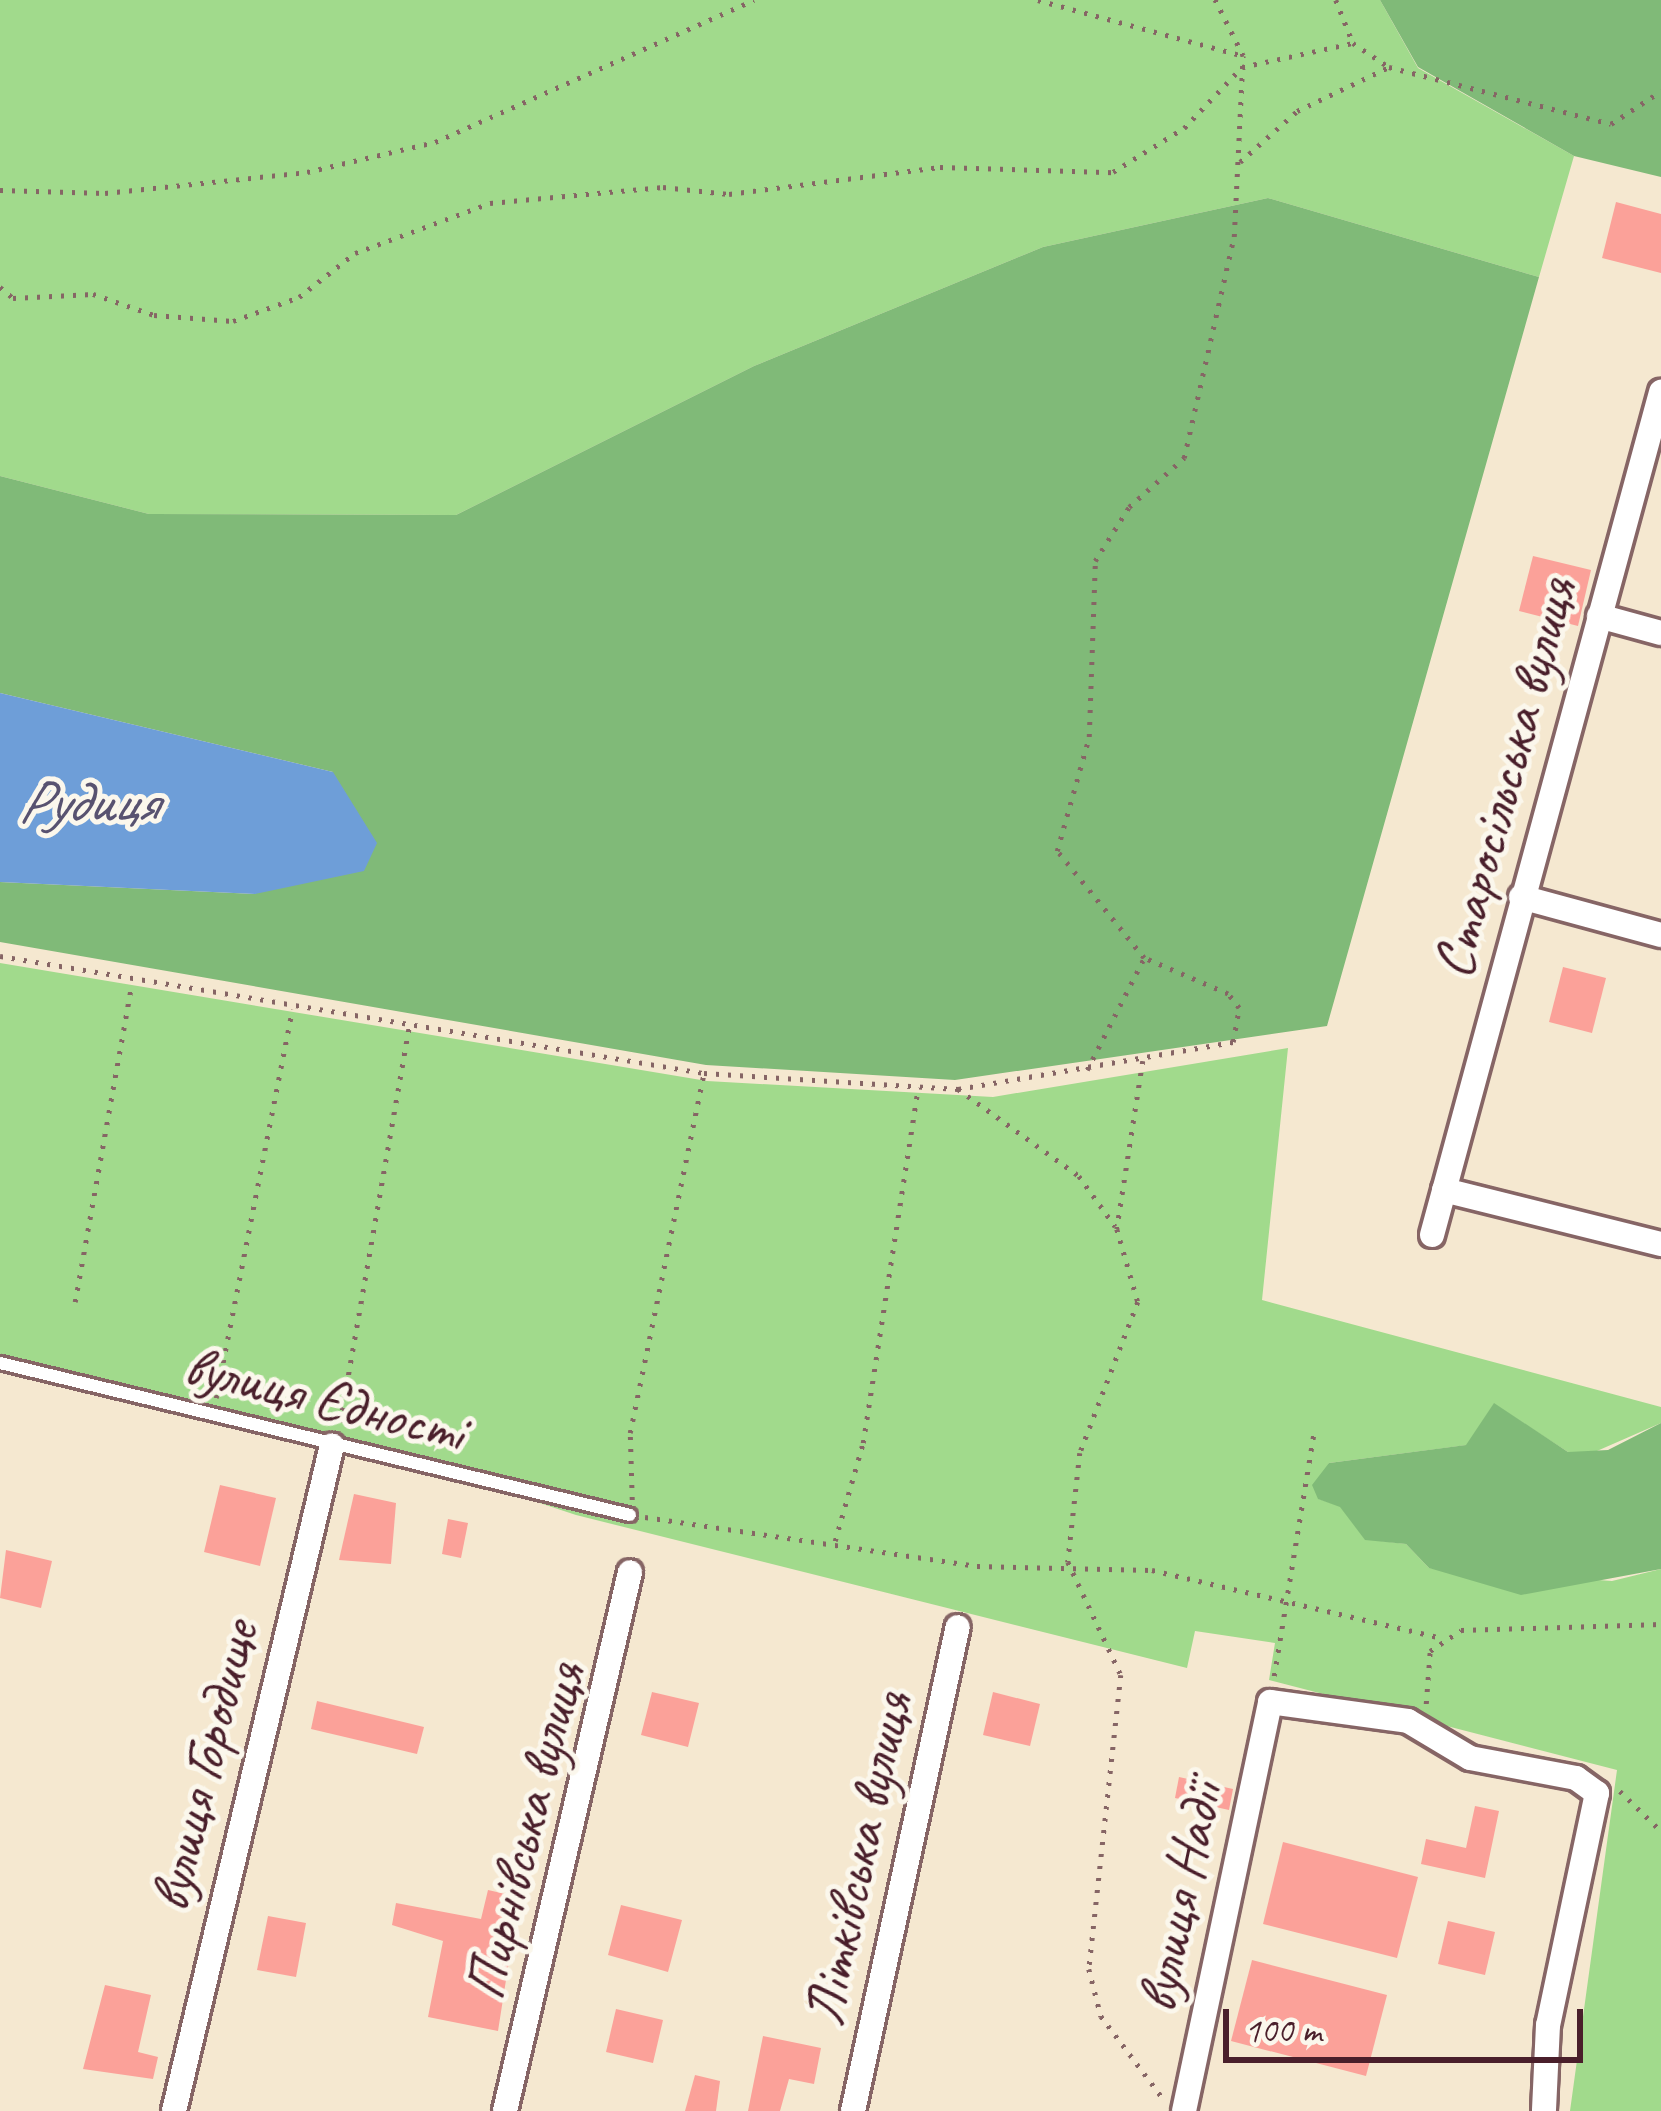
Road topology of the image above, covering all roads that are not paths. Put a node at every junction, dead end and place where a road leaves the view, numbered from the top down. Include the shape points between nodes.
1 (1661, 392) edge
2 (1599, 616) junction
3 (1661, 633) edge
4 (1521, 896) junction
5 (1661, 935) edge
6 (1444, 1190) junction
7 (1432, 1235) dead end
8 (1661, 1244) edge
9 (0, 1363) edge
10 (334, 1445) junction
11 (630, 1515) road end
12 (630, 1572) dead end
13 (958, 1627) dead end
14 (174, 2111) edge
15 (505, 2111) edge
16 (853, 2111) edge
17 (1179, 2111) edge
18 (1544, 2111) edge

1 - 2 street, Старосільська вулиця
2 - 3 street
2 - 4 street, Старосільська вулиця
4 - 5 street
4 - 6 street, Старосільська вулиця
6 - 7 street, Старосільська вулиця
6 - 8 street
9 - 10 lane, вулиця Єдності
10 - 11 lane, вулиця Єдності
10 - 14 street, вулиця Городище
12 - 15 street, Пирнівська вулиця
13 - 16 street, Літківська вулиця
17 - 18 street, вулиця Надії via 1270,1702 1428,1727 1470,1758 1606,1790 1549,2025

